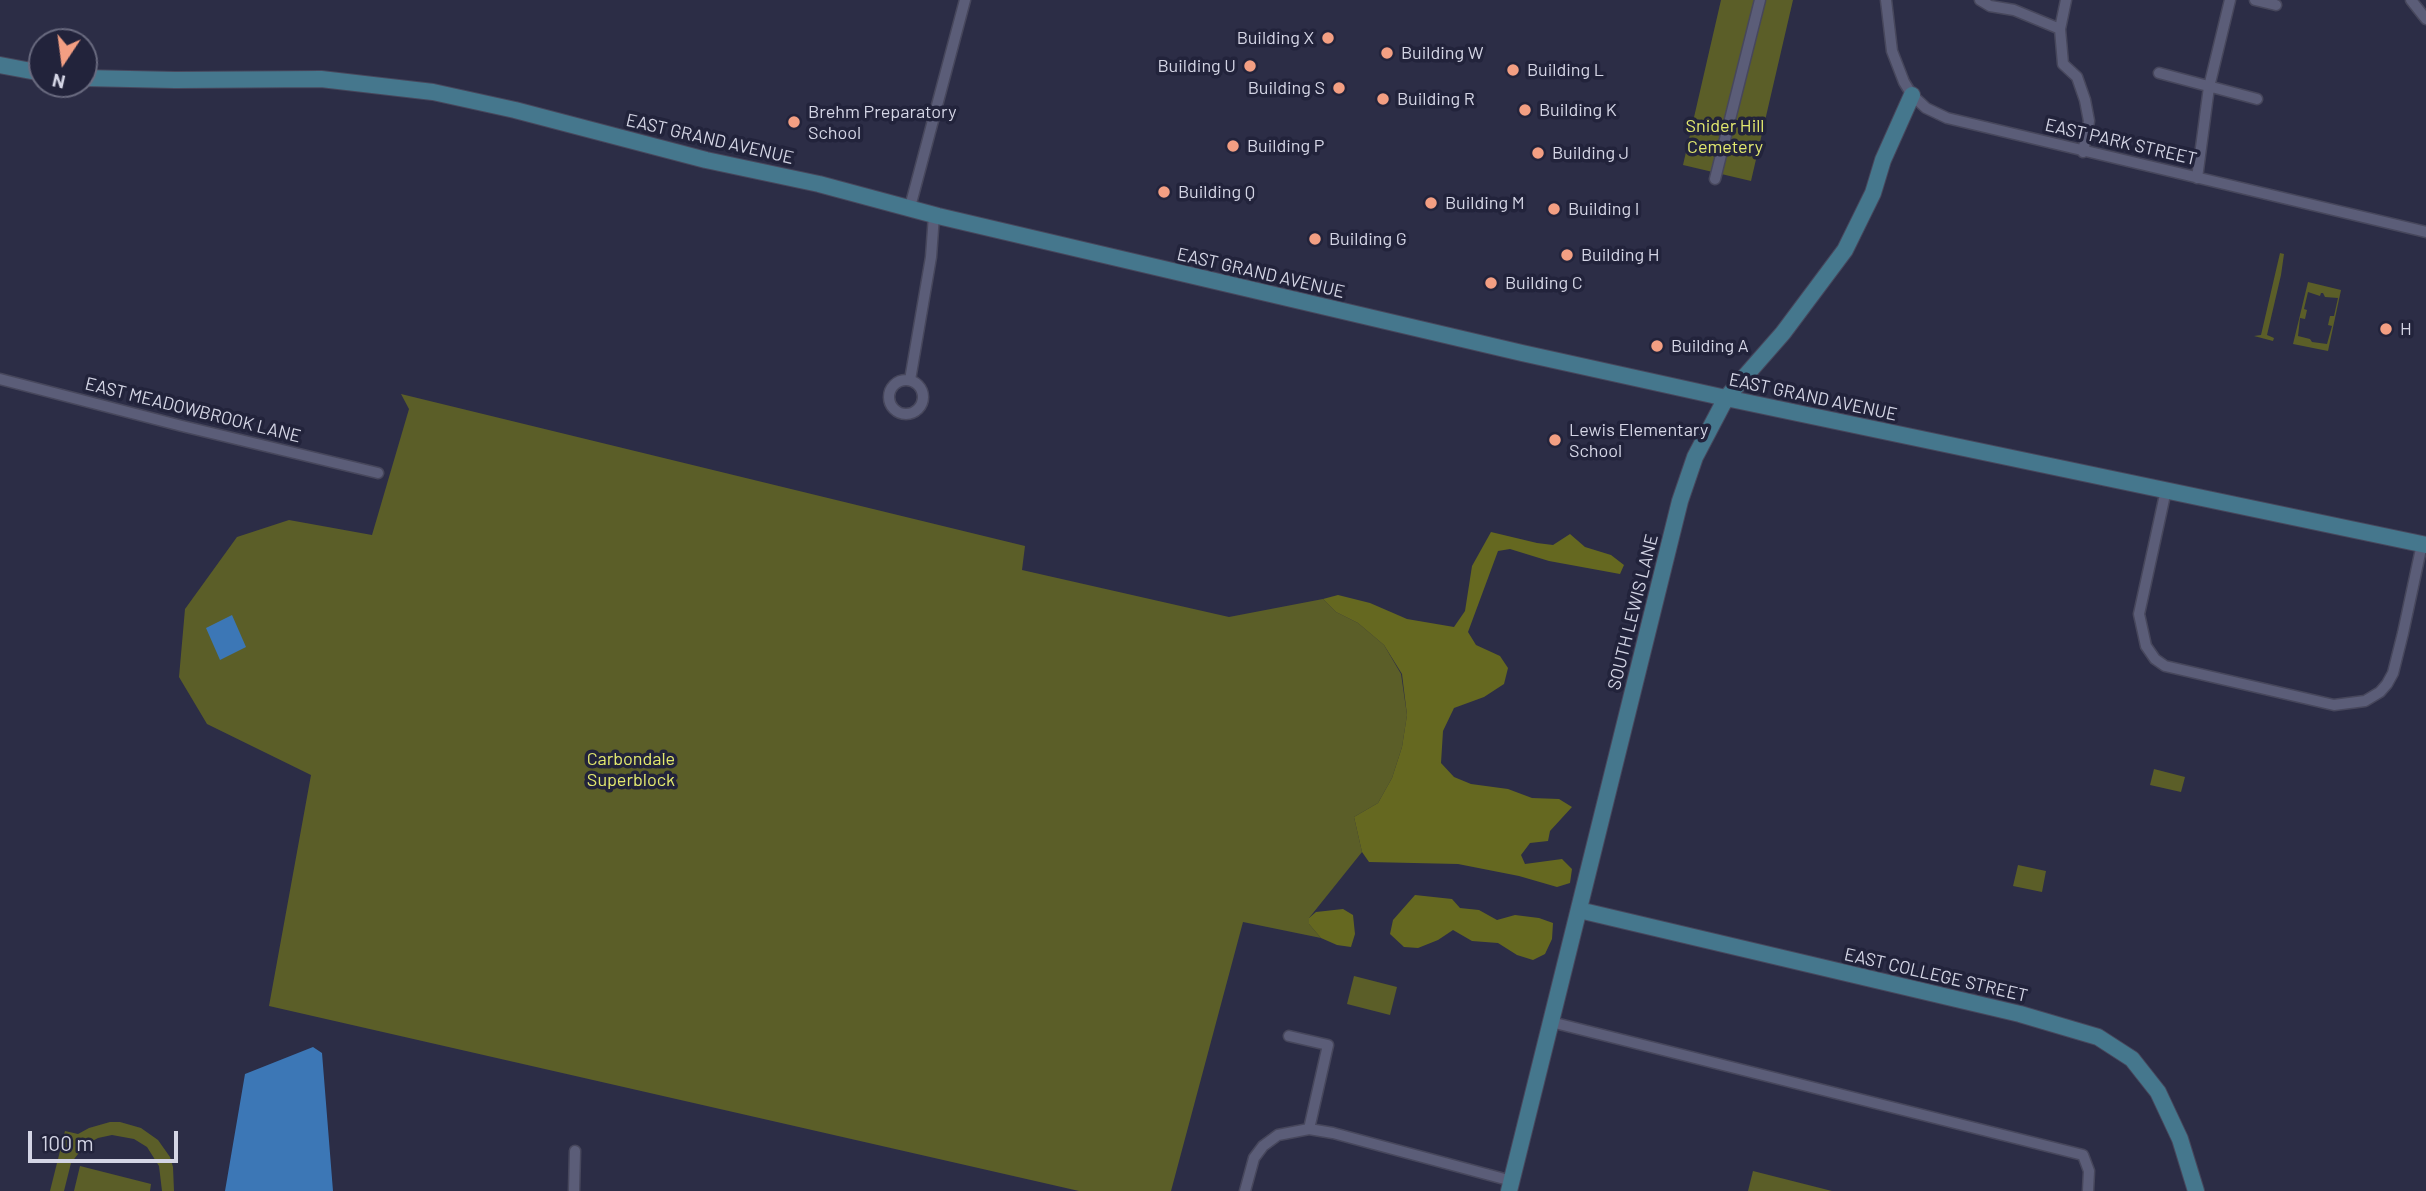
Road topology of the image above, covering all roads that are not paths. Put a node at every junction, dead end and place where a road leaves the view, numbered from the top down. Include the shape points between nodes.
1 (965, 0) edge
2 (1760, 0) edge
3 (1886, 0) edge
4 (1980, 0) edge
5 (2066, 0) edge
6 (2230, 0) edge
7 (2255, 0) edge
8 (2411, 0) edge
9 (2276, 5) dead end
10 (2426, 19) edge
11 (2060, 29) junction
12 (0, 65) edge
13 (28, 70) edge
14 (2159, 74) dead end
15 (98, 78) edge
16 (2209, 87) junction
17 (1912, 95) junction
18 (2257, 99) dead end
19 (2083, 152) junction
20 (2197, 178) junction
21 (1715, 179) dead end
22 (910, 207) junction
23 (934, 215) junction
24 (2426, 232) edge
25 (0, 379) edge
26 (910, 380) dead end
27 (1726, 398) junction
28 (379, 473) dead end
29 (2166, 490) junction
30 (2424, 545) edge
31 (1579, 911) junction
32 (1551, 1022) junction
33 (1289, 1036) dead end
34 (1309, 1129) junction
35 (575, 1151) dead end
36 (1511, 1186) edge
37 (574, 1191) edge
38 (1245, 1191) edge
39 (2088, 1191) edge
40 (2196, 1191) edge

1 - 22 street
2 - 21 street
3 - 17 street, EAST PARK STREET via 1892,51
4 - 11 street
5 - 11 street
6 - 16 street
7 - 9 street
8 - 10 street
11 - 19 street via 2063,64 2077,77 2089,121
12 - 13 street
14 - 16 street
15 - 22 street, EAST GRAND AVENUE via 321,79 433,92
16 - 18 street
16 - 20 street
17 - 19 street, EAST PARK STREET via 1947,118
17 - 27 street, SOUTH LEWIS LANE via 1845,250
19 - 20 street, EAST PARK STREET
20 - 24 street, EAST PARK STREET
22 - 23 street, EAST GRAND AVENUE
23 - 26 street
23 - 27 street, EAST GRAND AVENUE
25 - 28 street, EAST MEADOWBROOK LANE
27 - 29 street, EAST GRAND AVENUE
27 - 31 street, SOUTH LEWIS LANE via 1695,457 1680,502
29 - 30 street, EAST GRAND AVENUE
29 - 30 street via 2139,614 2146,646 2155,659 2165,666 2334,705 2365,701 2387,684
31 - 32 street, SOUTH LEWIS LANE
31 - 40 street, EAST COLLEGE STREET via 2020,1014 2098,1037 2132,1059 2158,1092 2180,1139
32 - 36 street, SOUTH LEWIS LANE
32 - 39 street via 2083,1155
33 - 34 street via 1328,1045
34 - 36 street
34 - 38 street via 1278,1135 1263,1146 1254,1157
35 - 37 street

